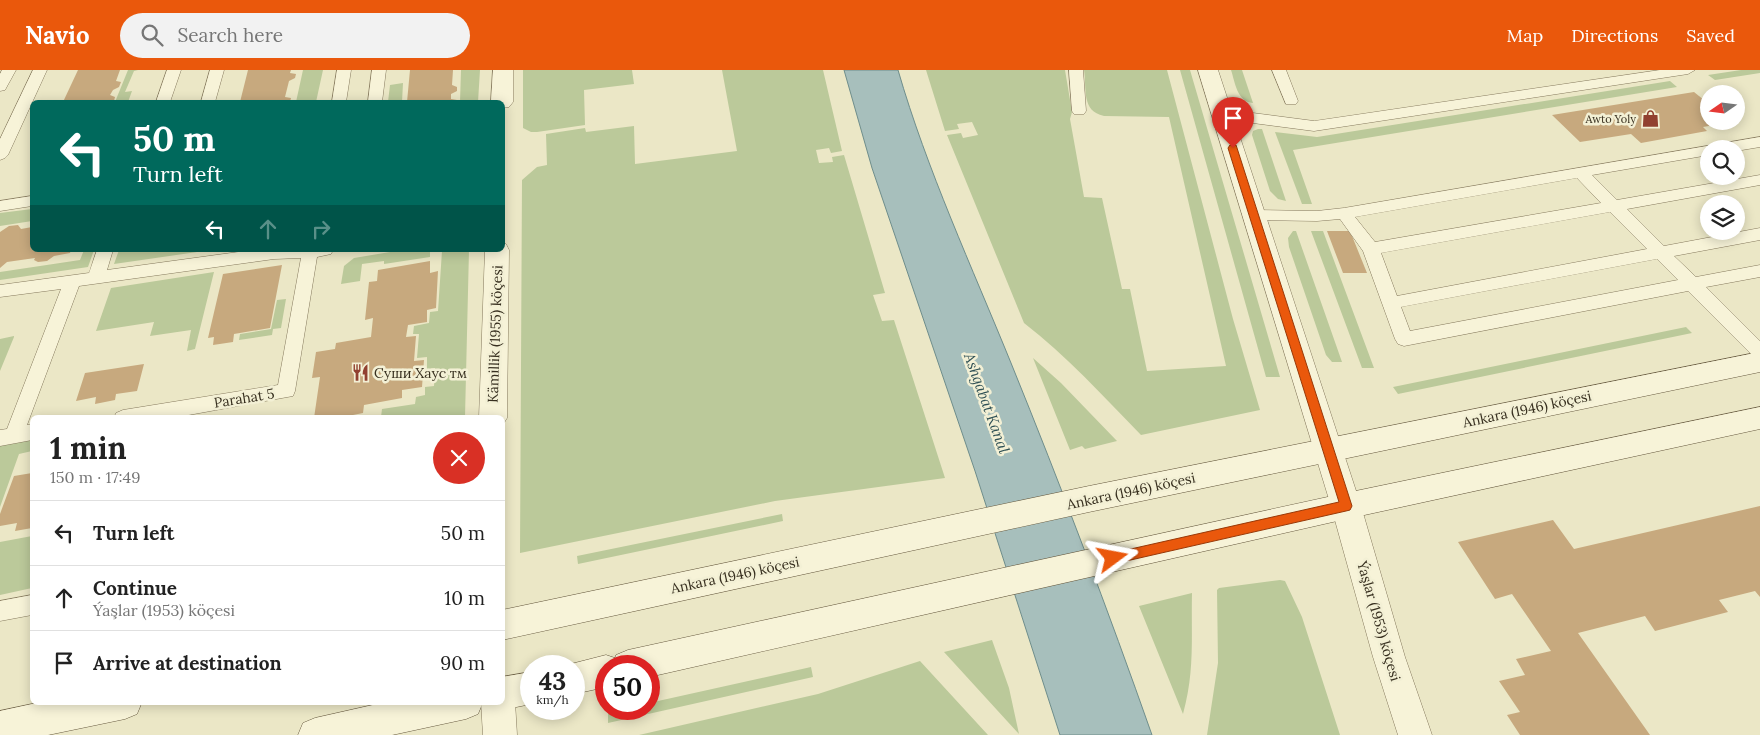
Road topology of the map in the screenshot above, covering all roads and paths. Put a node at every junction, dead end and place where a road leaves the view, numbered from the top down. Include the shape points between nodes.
1 (9, 70) edge
2 (40, 70) edge
3 (174, 70) edge
4 (217, 70) edge
5 (344, 70) edge
6 (380, 70) edge
7 (502, 70) edge
8 (1076, 70) edge
9 (1208, 70) edge
10 (1279, 70) edge
11 (1688, 70) edge
12 (0, 88) edge
13 (164, 100) edge
14 (209, 100) edge
15 (339, 100) edge
16 (375, 100) edge
17 (502, 100) edge
18 (1291, 101) dead end
19 (1079, 111) dead end
20 (1222, 114) junction
21 (1760, 142) edge
22 (1745, 144) edge
23 (1700, 152) edge
24 (0, 155) edge
25 (1580, 172) junction
26 (1760, 180) edge
27 (30, 201) edge
28 (0, 206) edge
29 (1614, 206) junction
30 (1344, 213) junction
31 (1254, 216) junction
32 (1760, 234) edge
33 (1371, 248) junction
34 (104, 252) edge
35 (296, 252) edge
36 (318, 252) edge
37 (497, 252) edge
38 (1661, 253) junction
39 (1760, 271) edge
40 (96, 277) junction
41 (72, 281) junction
42 (1692, 284) junction
43 (0, 291) edge
44 (1391, 303) junction
45 (1760, 352) edge
46 (1760, 362) edge
47 (141, 415) edge
48 (493, 415) edge
49 (1760, 418) edge
50 (15, 435) edge
51 (1328, 450) junction
52 (1346, 506) junction
53 (30, 605) edge
54 (0, 611) edge
55 (505, 624) edge
56 (660, 659) edge
57 (520, 690) edge
58 (505, 693) edge
59 (111, 705) edge
60 (452, 705) edge
61 (498, 705) edge
62 (0, 728) edge
63 (315, 735) edge
64 (500, 735) edge
65 (1415, 735) edge

1 - 12 lane
2 - 24 lane
3 - 13 lane
4 - 14 lane
5 - 15 lane
6 - 16 lane
7 - 17 main road
8 - 19 lane
9 - 20 main road
10 - 18 lane
11 - 20 lane via 1314,126
20 - 31 main road
21 - 22 lane
23 - 25 lane
25 - 29 lane
25 - 30 lane
26 - 29 lane
27 - 28 lane
29 - 33 lane
29 - 38 lane
30 - 31 lane
30 - 33 lane
31 - 51 main road
32 - 38 lane
33 - 44 lane
34 - 40 lane
35 - 40 lane
36 - 47 lane, Parahat 5 via 286,391
37 - 48 main road, Kämillik (1955) köçesi
38 - 42 lane
38 - 44 lane
39 - 42 lane
40 - 41 lane
41 - 43 lane
41 - 50 lane
42 - 44 lane via 1404,339
42 - 45 lane
46 - 51 main road, Ankara (1946) köçesi
49 - 52 main road
51 - 52 main road, Ýaşlar (1953) köçesi
51 - 55 main road, Ankara (1946) köçesi
52 - 56 main road
52 - 65 main road, Ýaşlar (1953) köçesi
53 - 54 lane
57 - 58 main road
59 - 62 main road
60 - 63 main road
61 - 64 main road

